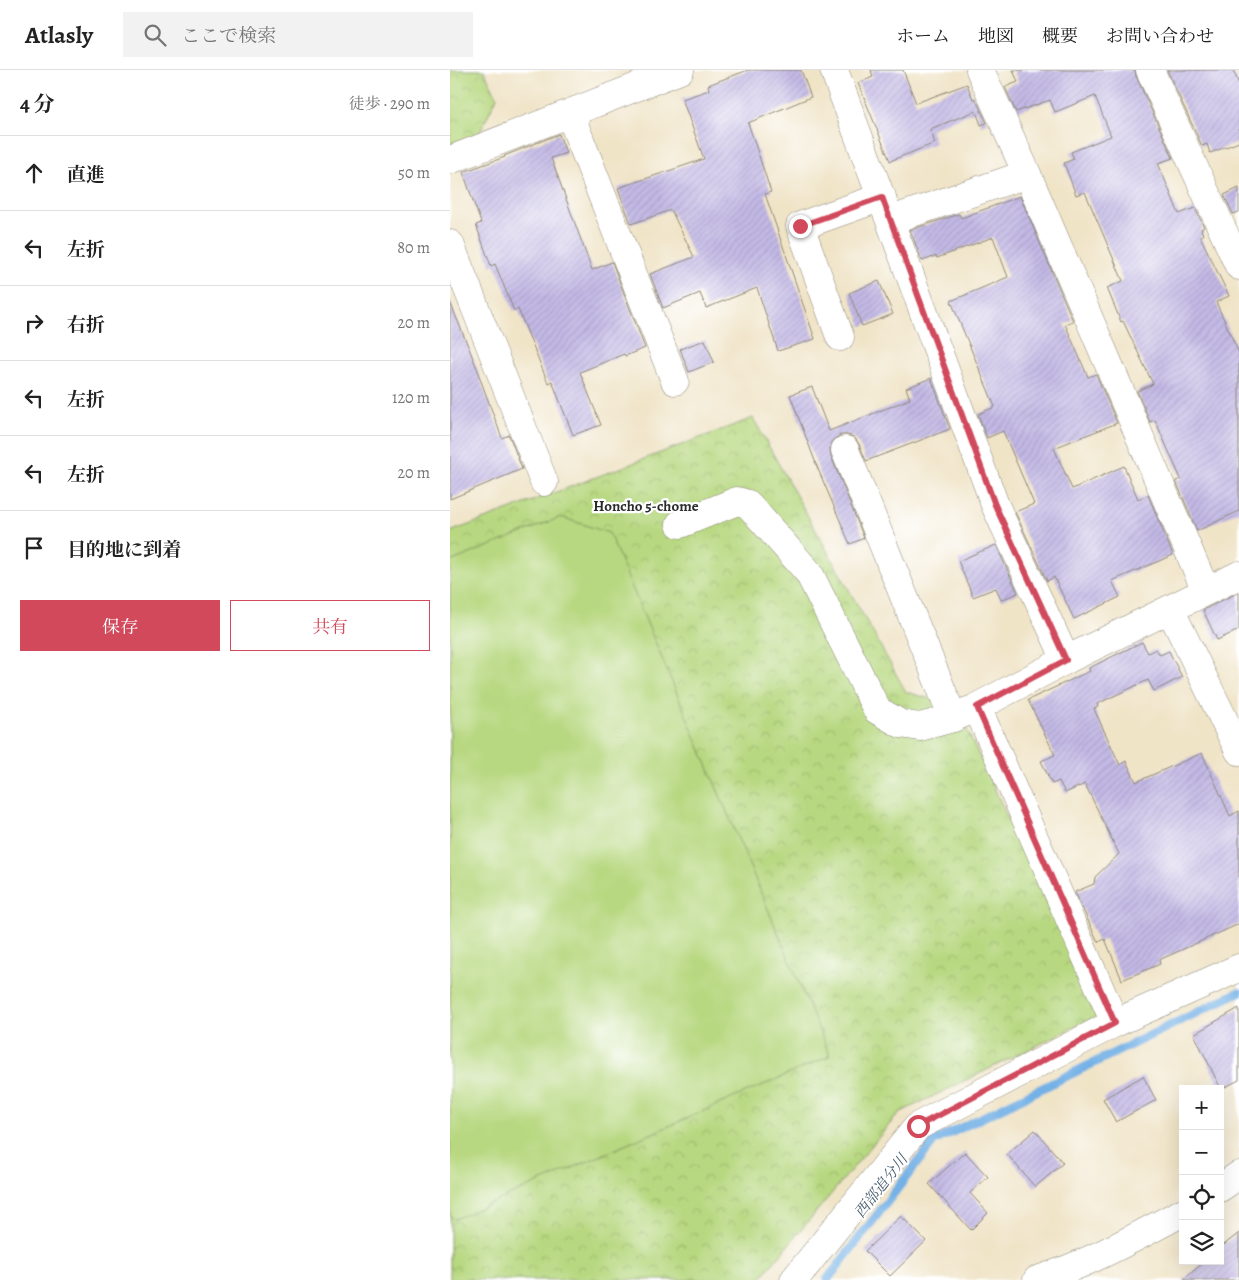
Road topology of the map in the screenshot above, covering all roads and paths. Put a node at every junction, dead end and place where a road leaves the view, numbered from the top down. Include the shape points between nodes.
1 (834, 70) edge
2 (980, 70) edge
3 (1150, 70) edge
4 (662, 73) edge
5 (570, 114) junction
6 (450, 160) edge
7 (1028, 174) junction
8 (886, 209) junction
9 (450, 244) edge
10 (1239, 266) edge
11 (840, 337) dead end
12 (675, 381) dead end
13 (845, 450) dead end
14 (544, 482) dead end
15 (680, 524) dead end
16 (1239, 575) edge
17 (1206, 591) junction
18 (1170, 609) junction
19 (1066, 660) junction
20 (965, 713) junction
21 (1239, 751) edge
22 (1239, 968) edge
23 (1115, 1023) junction
24 (1239, 1175) edge
25 (1224, 1185) edge
26 (1179, 1214) edge
27 (1046, 1279) edge
28 (794, 1280) edge

1 - 8 street
2 - 7 street
3 - 10 street
4 - 5 street
5 - 6 street
5 - 12 street
7 - 8 street
7 - 17 street
8 - 11 street via 800,226
8 - 19 street via 995,505
9 - 14 street
13 - 20 street
15 - 20 street via 737,501 748,504 809,574 877,710 901,724 920,727
16 - 17 street
17 - 18 street
18 - 19 street
18 - 21 street
19 - 20 street
20 - 23 street
22 - 23 street
23 - 28 street via 918,1126
24 - 25 street
26 - 27 street

